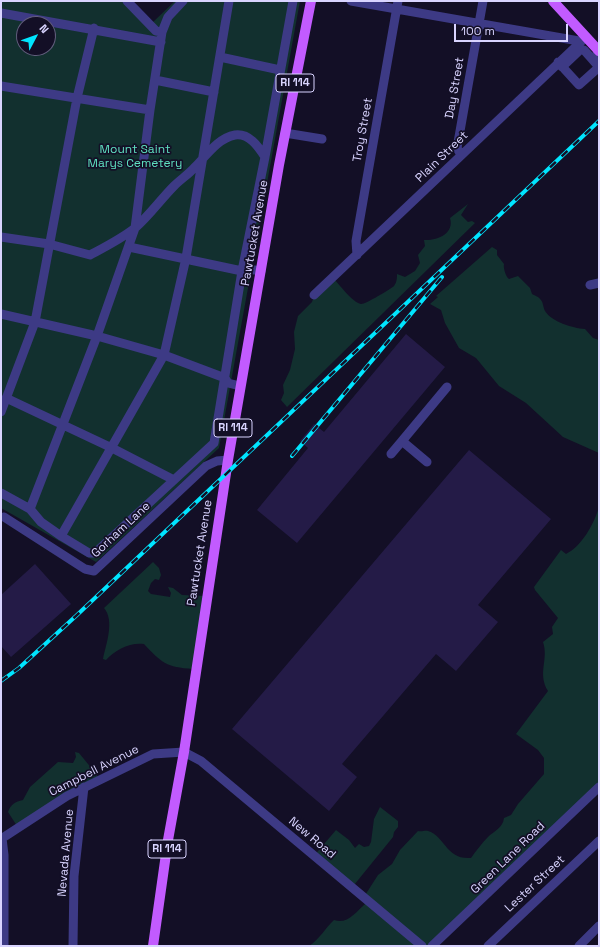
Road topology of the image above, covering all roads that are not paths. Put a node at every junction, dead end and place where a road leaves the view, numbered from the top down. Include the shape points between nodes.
1 (127, 1) edge
2 (183, 1) edge
3 (229, 1) edge
4 (293, 1) edge
5 (311, 1) edge
6 (351, 1) edge
7 (483, 1) edge
8 (553, 1) edge
9 (397, 5) edge
10 (1, 13) edge
11 (479, 22) junction
12 (94, 28) junction
13 (162, 37) junction
14 (581, 46) junction
15 (597, 54) edge
16 (220, 57) junction
17 (560, 64) junction
18 (280, 70) junction
19 (155, 80) junction
20 (1, 86) edge
21 (214, 92) junction
22 (77, 98) junction
23 (150, 110) junction
24 (285, 133) junction
25 (322, 139) dead end
26 (461, 155) junction
27 (265, 157) junction
28 (203, 158) junction
29 (135, 228) junction
30 (1, 236) edge
31 (49, 244) junction
32 (129, 247) junction
33 (357, 255) junction
34 (186, 258) junction
35 (242, 271) junction
36 (261, 271) junction
37 (314, 295) dead end
38 (1, 314) edge
39 (35, 322) junction
40 (97, 336) junction
41 (164, 354) junction
42 (225, 378) junction
43 (242, 381) junction
44 (447, 387) dead end
45 (6, 398) junction
46 (1, 412) edge
47 (62, 424) junction
48 (402, 441) junction
49 (112, 448) junction
50 (391, 454) dead end
51 (228, 460) junction
52 (427, 462) dead end
53 (174, 480) junction
54 (1, 493) edge
55 (30, 509) junction
56 (4, 517) dead end
57 (61, 536) junction
58 (184, 752) junction
59 (84, 787) junction
60 (599, 787) edge
61 (2, 839) edge
62 (599, 841) edge
63 (599, 926) edge
64 (4, 946) edge
65 (73, 946) edge
66 (153, 946) edge
67 (422, 946) edge
68 (432, 946) edge
69 (488, 946) edge
70 (579, 946) edge

1 - 13 street
2 - 13 street via 168,17
3 - 16 street
4 - 18 street
5 - 24 main road, RI 114
6 - 9 street
7 - 11 street, Day Street
8 - 14 main road
9 - 11 street
9 - 33 street, Troy Street via 356,241
10 - 12 street
11 - 14 street
11 - 26 street, Day Street via 457,148
12 - 13 street
12 - 22 street
13 - 19 street
14 - 15 main road
14 - 17 street, Plain Street
15 - 17 street via 599,67 579,85
16 - 18 street
16 - 21 street
17 - 26 street, Plain Street
18 - 27 street
19 - 21 street
19 - 23 street
20 - 22 street
21 - 28 street
22 - 23 street
22 - 31 street
23 - 29 street
24 - 25 street
24 - 36 main road, Pawtucket Avenue / RI 114
26 - 33 street, Plain Street
27 - 28 street via 250,139 233,135
27 - 35 street
28 - 29 street
28 - 34 street
29 - 31 street via 90,255
29 - 32 street
30 - 31 street
31 - 39 street
32 - 34 street
32 - 40 street
33 - 37 street, Plain Street
34 - 35 street
34 - 41 street
35 - 36 street
35 - 42 street
36 - 43 main road, Pawtucket Avenue / RI 114
38 - 39 street
39 - 40 street
39 - 45 street
40 - 41 street
40 - 47 street
41 - 42 street
41 - 49 street
42 - 43 street via 228,383
42 - 53 street via 214,443
43 - 51 main road, Pawtucket Avenue / RI 114
44 - 48 street
45 - 46 street
45 - 47 street
47 - 49 street
47 - 55 street
48 - 50 street
48 - 52 street
49 - 53 street
49 - 57 street
51 - 56 street, Gorham Lane via 206,466 94,571 85,568
51 - 58 main road, Pawtucket Avenue / RI 114
53 - 57 street via 94,553 89,553
54 - 55 street
55 - 57 street via 41,522
58 - 59 street, Campbell Avenue via 153,754
58 - 66 main road, Pawtucket Avenue / RI 114
58 - 67 street, New Road via 201,761
59 - 61 street, Campbell Avenue
59 - 65 street, Nevada Avenue via 74,876
60 - 68 street, Green Lane Road
61 - 64 street
62 - 69 street, Lester Street
63 - 70 street

